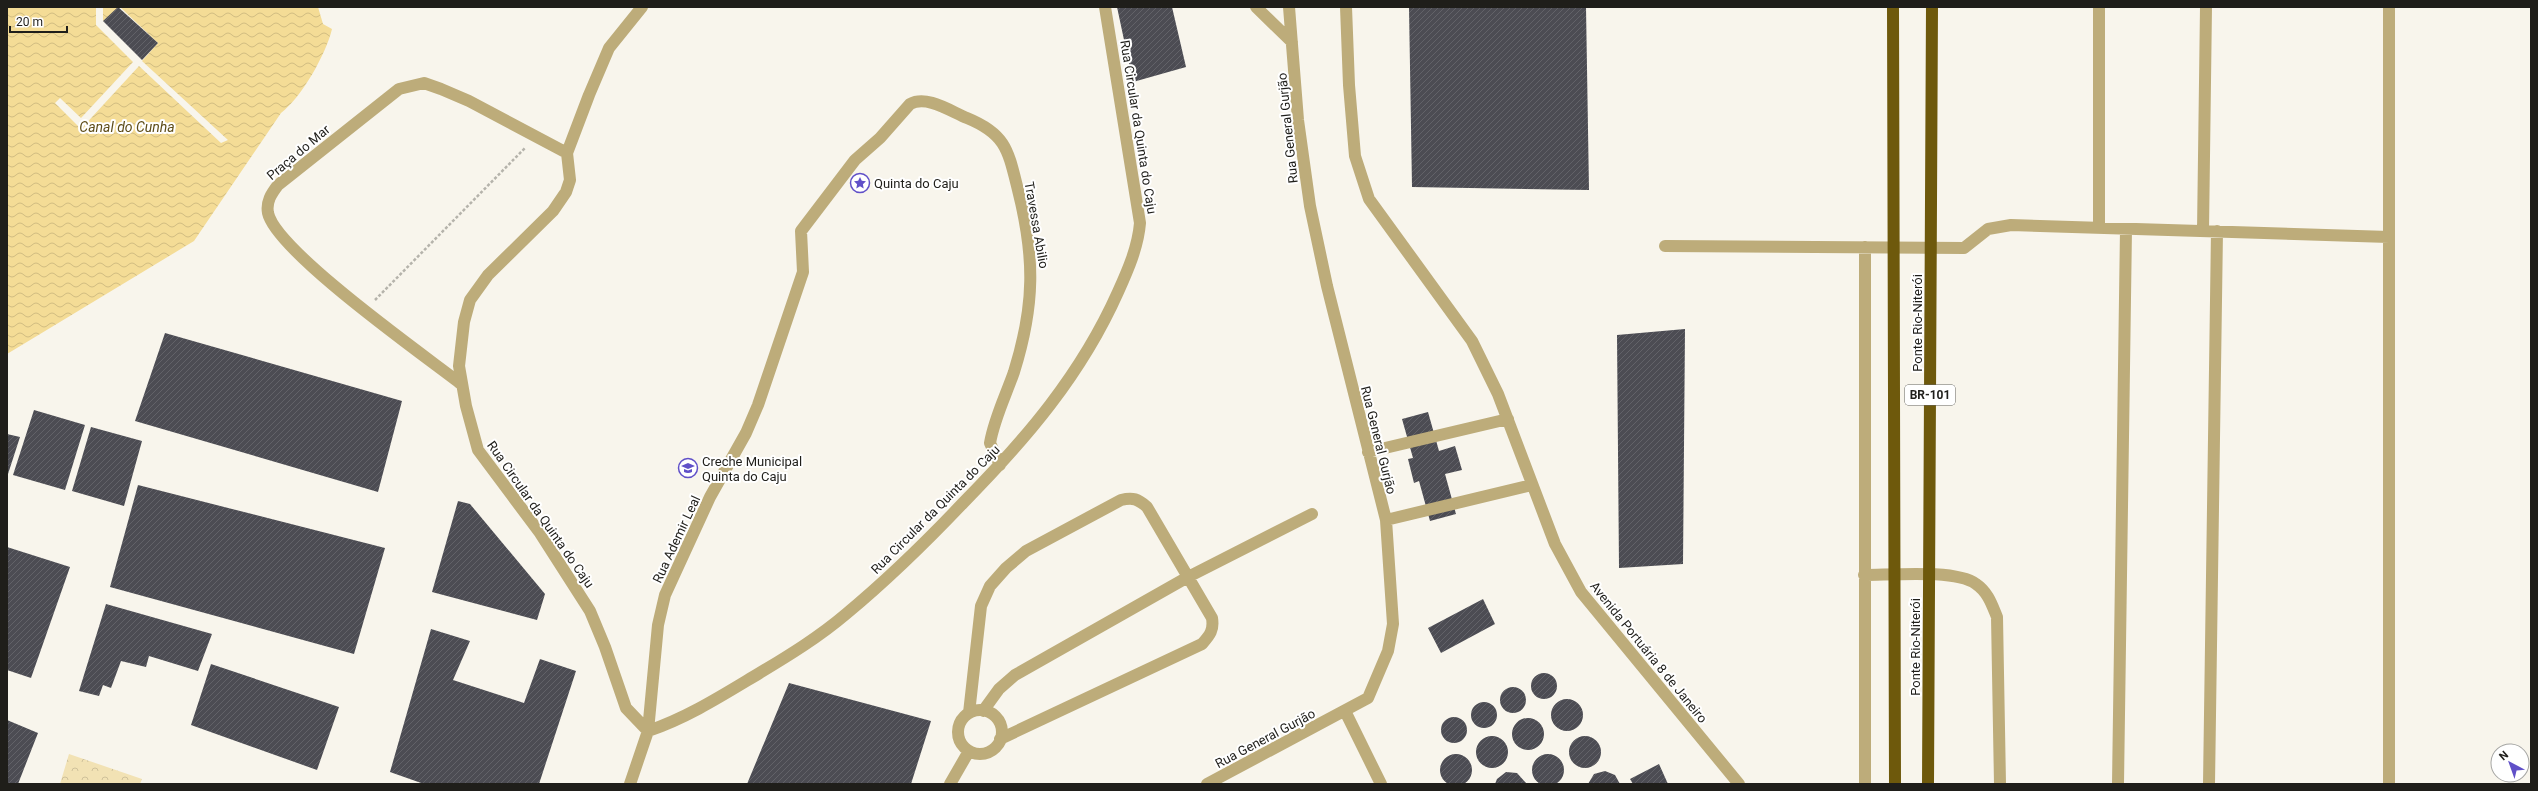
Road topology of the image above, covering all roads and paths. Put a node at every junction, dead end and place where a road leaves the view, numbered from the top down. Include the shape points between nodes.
1 (642, 7) edge
2 (1105, 7) edge
3 (1256, 7) edge
4 (1289, 7) edge
5 (1346, 7) edge
6 (1893, 7) edge
7 (1932, 7) edge
8 (2100, 7) edge
9 (2206, 7) edge
10 (2389, 7) edge
11 (1292, 42) junction
12 (905, 110) joint
13 (536, 137) junction
14 (567, 153) junction
15 (2099, 228) junction
16 (2126, 229) junction
17 (2203, 231) junction
18 (2217, 232) junction
19 (2389, 237) junction
20 (1665, 246) dead end
21 (1865, 248) junction
22 (365, 310) junction
23 (461, 384) junction
24 (1508, 419) junction
25 (1368, 452) junction
26 (1000, 465) junction
27 (1532, 485) junction
28 (1312, 514) dead end
29 (1386, 520) junction
30 (1864, 575) junction
31 (1188, 577) junction
32 (983, 711) junction
33 (1345, 711) junction
34 (968, 714) junction
35 (648, 731) junction
36 (1000, 740) junction
37 (969, 752) junction
38 (630, 784) edge
39 (950, 784) edge
40 (1207, 784) edge
41 (1381, 784) edge
42 (1739, 784) edge
43 (1865, 784) edge
44 (1895, 784) edge
45 (1928, 784) edge
46 (2000, 784) edge
47 (2118, 784) edge
48 (2209, 784) edge
49 (2389, 784) edge

1 - 14 street, Rua Circular da Quinta do Caju via 609,48
2 - 26 street, Rua Circular da Quinta do Caju via 1138,198 1139,235 1124,280 1107,317 1076,372 1023,441
3 - 11 street
4 - 11 street, Rua General Gurjão
5 - 24 street, Avenida Portuária 8 de Janeiro via 1348,85 1355,156 1369,199 1472,341
6 - 44 highway, Ponte Rio-Niterói / BR-101
7 - 45 highway, Ponte Rio-Niterói / BR-101
8 - 15 street
9 - 17 street
10 - 19 street
11 - 25 street, Rua General Gurjão via 1298,120 1310,206
12 - 26 street, Travessa Abilio via 910,104 921,100 988,127 1002,141 1014,171 1030,250 1031,300 1019,355 990,443
12 - 35 street, Rua Ademir Leal via 880,138 855,160 801,231 803,272 758,405 746,434 710,497 665,595 658,625
13 - 14 street, Praça do Mar
13 - 22 path
13 - 22 street, Praça do Mar via 470,101 424,83 415,84 399,89 278,185 270,195 267,205 268,214 280,236
14 - 23 street, Rua Circular da Quinta do Caju via 570,180 566,192 553,211 488,275 470,300 464,322 459,366
15 - 16 street
15 - 21 street via 2010,225 1988,229 1964,248
16 - 17 street
16 - 47 street
17 - 18 street
18 - 19 street
18 - 48 street
19 - 49 street
20 - 21 street
21 - 30 street
22 - 23 street, Praça do Mar
23 - 35 street, Rua Circular da Quinta do Caju via 478,450 540,533 590,611 626,708
24 - 25 street
24 - 27 street, Avenida Portuária 8 de Janeiro
25 - 29 street, Rua General Gurjão
26 - 35 street, Rua Circular da Quinta do Caju via 922,546 845,615 788,656 725,694 673,722
27 - 29 street
27 - 42 street, Avenida Portuária 8 de Janeiro via 1555,544 1581,592
28 - 31 street
29 - 33 street, Rua General Gurjão via 1393,624 1388,651 1368,698
30 - 43 street
30 - 46 street via 1954,575 1976,583 1990,599 1997,617
31 - 32 street via 1014,675 999,689
31 - 34 street via 1147,507 1139,500 1131,498 1121,500 1026,551 990,586 981,606
31 - 36 street via 1212,618 1212,631 1202,644
32 - 34 street
32 - 36 street via 996,718 1002,732
33 - 40 street, Rua General Gurjão
33 - 41 street
34 - 37 street via 963,718 958,733 963,747
35 - 38 street, Rua Ademir Leal
36 - 37 street via 991,751 976,754
37 - 39 street

